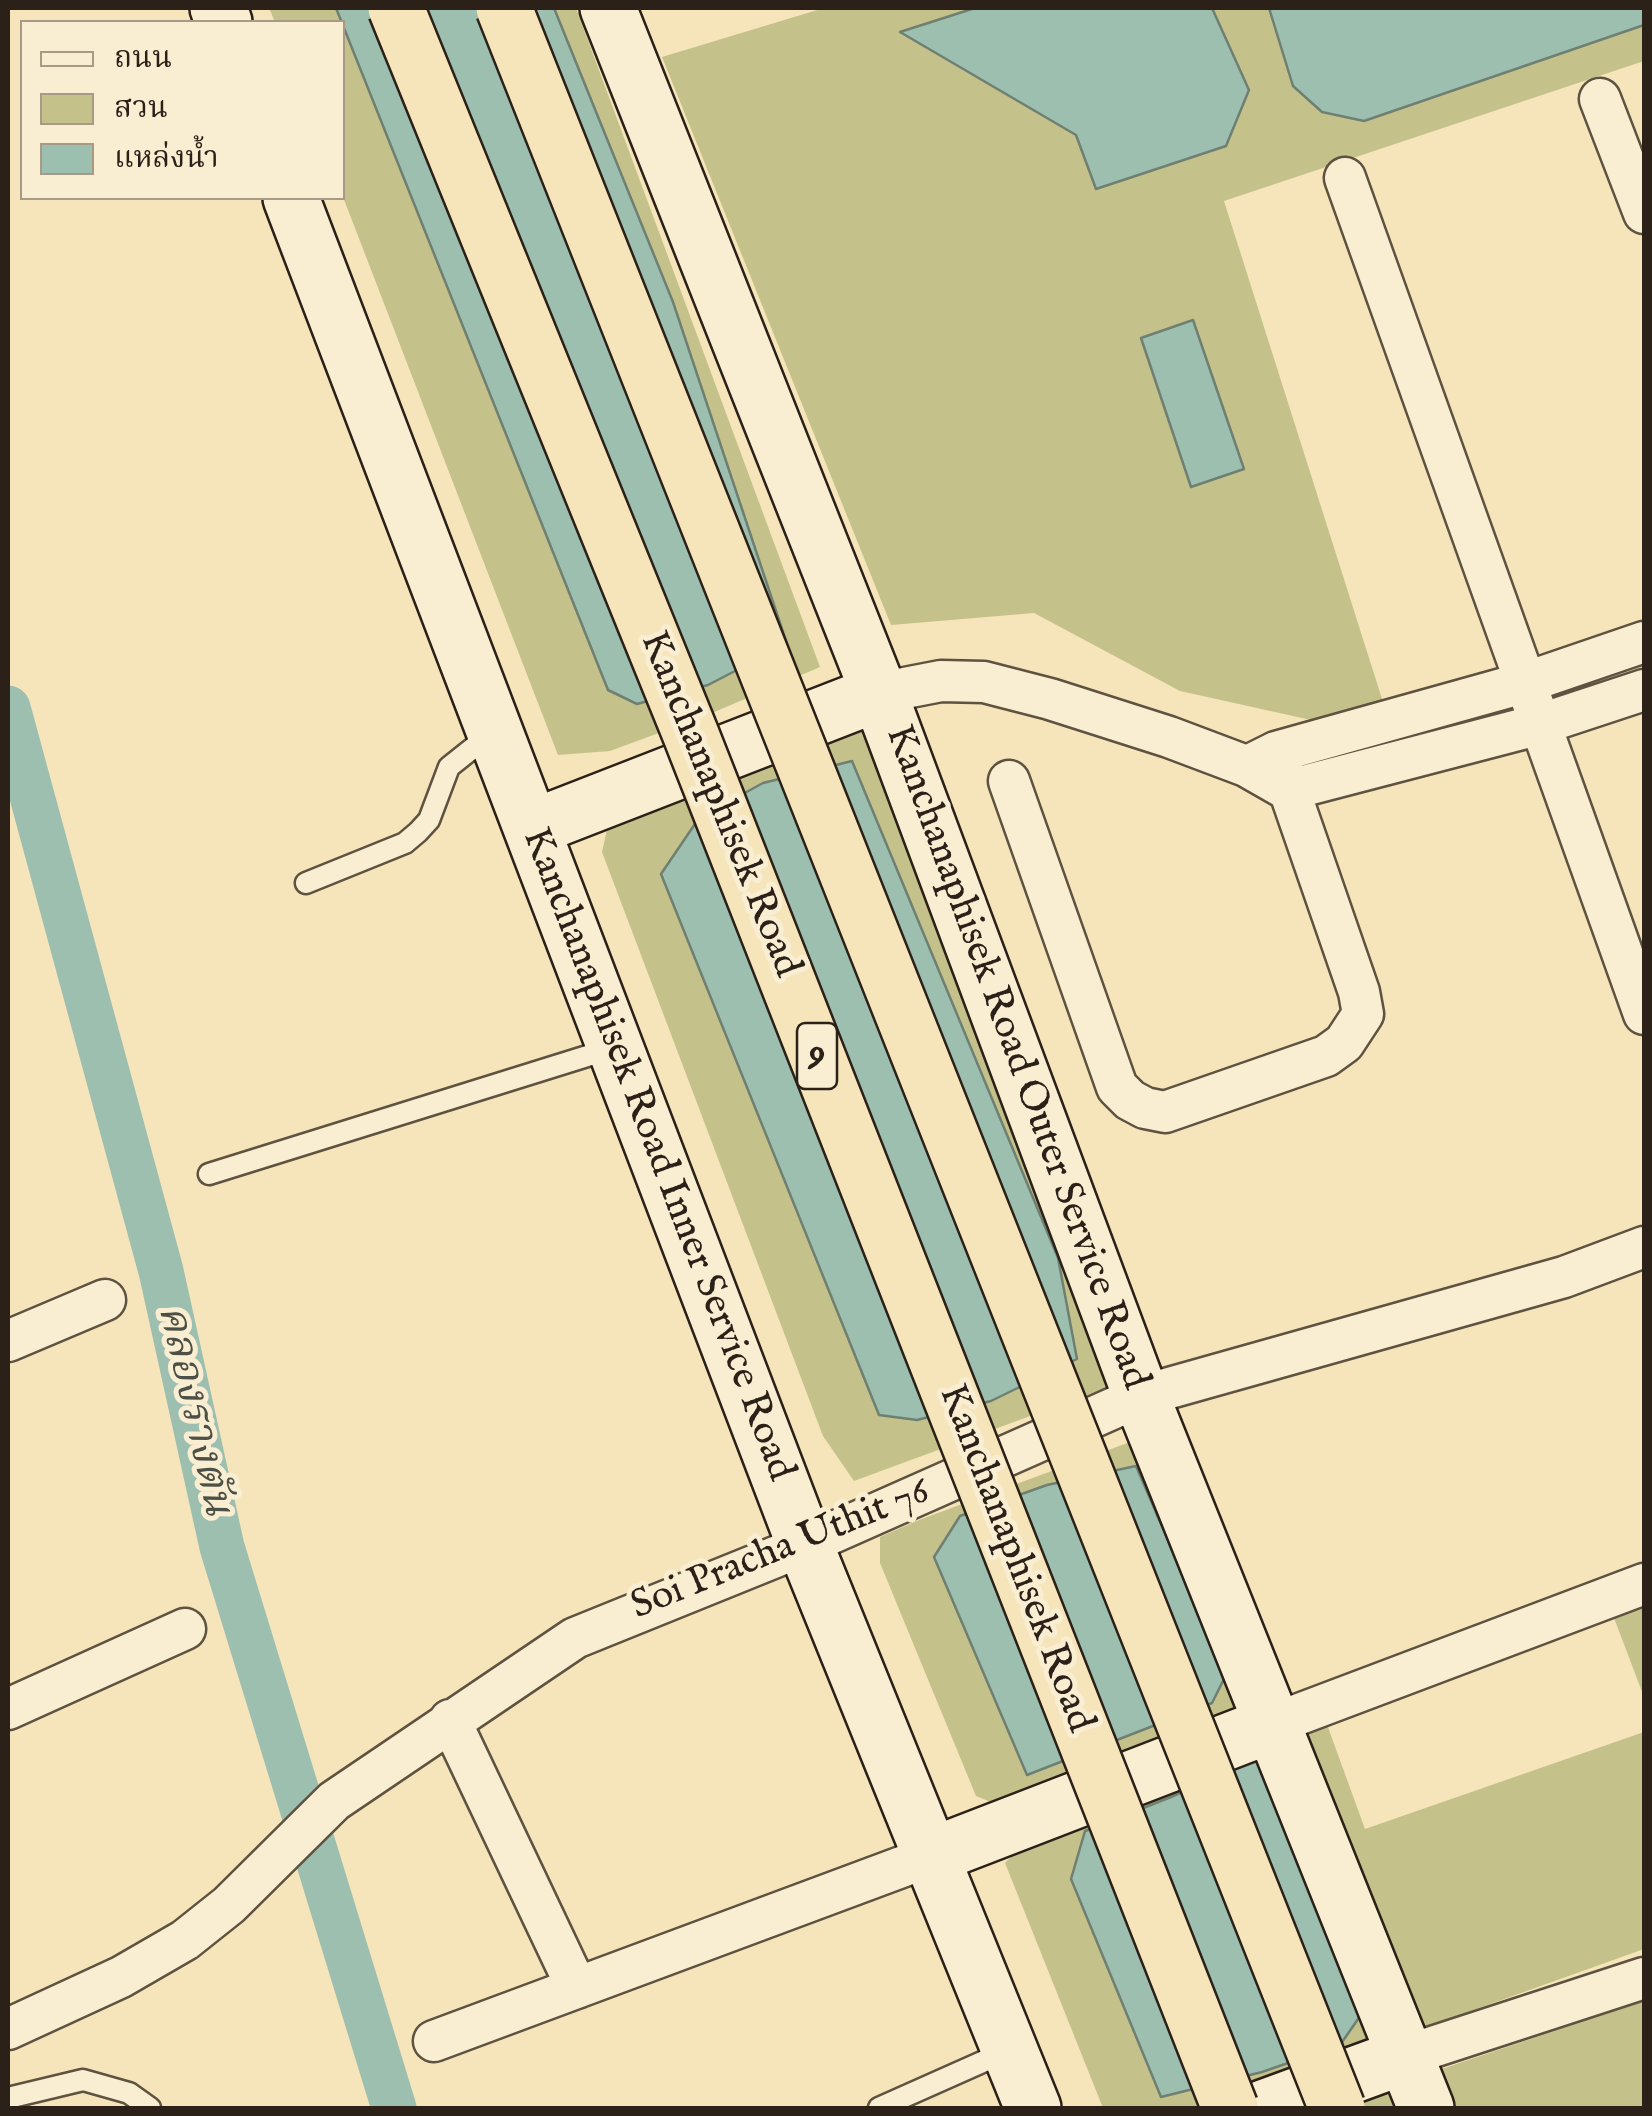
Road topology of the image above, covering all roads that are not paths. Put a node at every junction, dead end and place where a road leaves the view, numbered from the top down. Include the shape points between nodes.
1 (396, 8) edge
2 (504, 8) edge
3 (608, 8) edge
4 (1600, 99) dead end
5 (1345, 178) dead end
6 (291, 200) edge
7 (1644, 213) edge
8 (1644, 642) edge
9 (1527, 682) junction
10 (1644, 690) edge
11 (879, 693) junction
12 (1541, 724) junction
13 (494, 731) junction
14 (1270, 769) junction
15 (1008, 781) dead end
16 (532, 828) junction
17 (306, 883) dead end
18 (1644, 1014) edge
19 (616, 1047) junction
20 (210, 1174) dead end
21 (1644, 1248) edge
22 (105, 1300) dead end
23 (8, 1341) edge
24 (1141, 1396) junction
25 (806, 1546) junction
26 (1644, 1584) edge
27 (185, 1629) dead end
28 (8, 1709) edge
29 (450, 1720) junction
30 (1272, 1724) junction
31 (931, 1856) junction
32 (1644, 1978) edge
33 (577, 1988) junction
34 (8, 2029) edge
35 (434, 2040) dead end
36 (1009, 2050) junction
37 (1405, 2056) junction
38 (8, 2098) edge
39 (150, 2108) edge
40 (880, 2108) edge
41 (1033, 2108) edge
42 (1230, 2108) edge
43 (1263, 2108) edge
44 (1336, 2108) edge
45 (1426, 2108) edge

1 - 42 highway, Kanchanaphisek Road / 9, bridge via 698,753
2 - 44 highway, bridge
3 - 11 main road, Kanchanaphisek Road Outer Service Road
4 - 7 street
5 - 9 street
6 - 13 main road, Kanchanaphisek Road Inner Service Road
8 - 9 street
9 - 12 street
9 - 14 street
10 - 12 street
11 - 14 street via 984,682
11 - 16 main road
11 - 24 main road, Kanchanaphisek Road Outer Service Road
12 - 14 street
12 - 18 street
13 - 16 main road, Kanchanaphisek Road Inner Service Road
13 - 17 lane via 449,767 418,832
14 - 15 street via 1363,1014 1326,1056 1165,1112 1145,1108 1117,1087
16 - 19 main road, Kanchanaphisek Road Inner Service Road
19 - 20 lane
19 - 25 main road, Kanchanaphisek Road Inner Service Road
21 - 24 street, Soi Pracha Uthit 76 via 1564,1277
22 - 23 street
24 - 25 street, Soi Pracha Uthit 76
24 - 30 main road, Kanchanaphisek Road Outer Service Road
25 - 29 street, Soi Pracha Uthit 76 via 575,1638
25 - 31 main road, Kanchanaphisek Road Inner Service Road
26 - 30 street
27 - 28 street
29 - 33 street
29 - 34 street, Soi Pracha Uthit 76 via 334,1802 185,1940
30 - 31 main road
30 - 37 main road, Kanchanaphisek Road Outer Service Road
31 - 33 street
31 - 36 main road, Kanchanaphisek Road Inner Service Road
32 - 37 street
33 - 35 street
36 - 40 lane
36 - 41 main road, Kanchanaphisek Road Inner Service Road
37 - 43 main road
37 - 45 main road, Kanchanaphisek Road Outer Service Road
38 - 39 lane via 83,2080 129,2093

